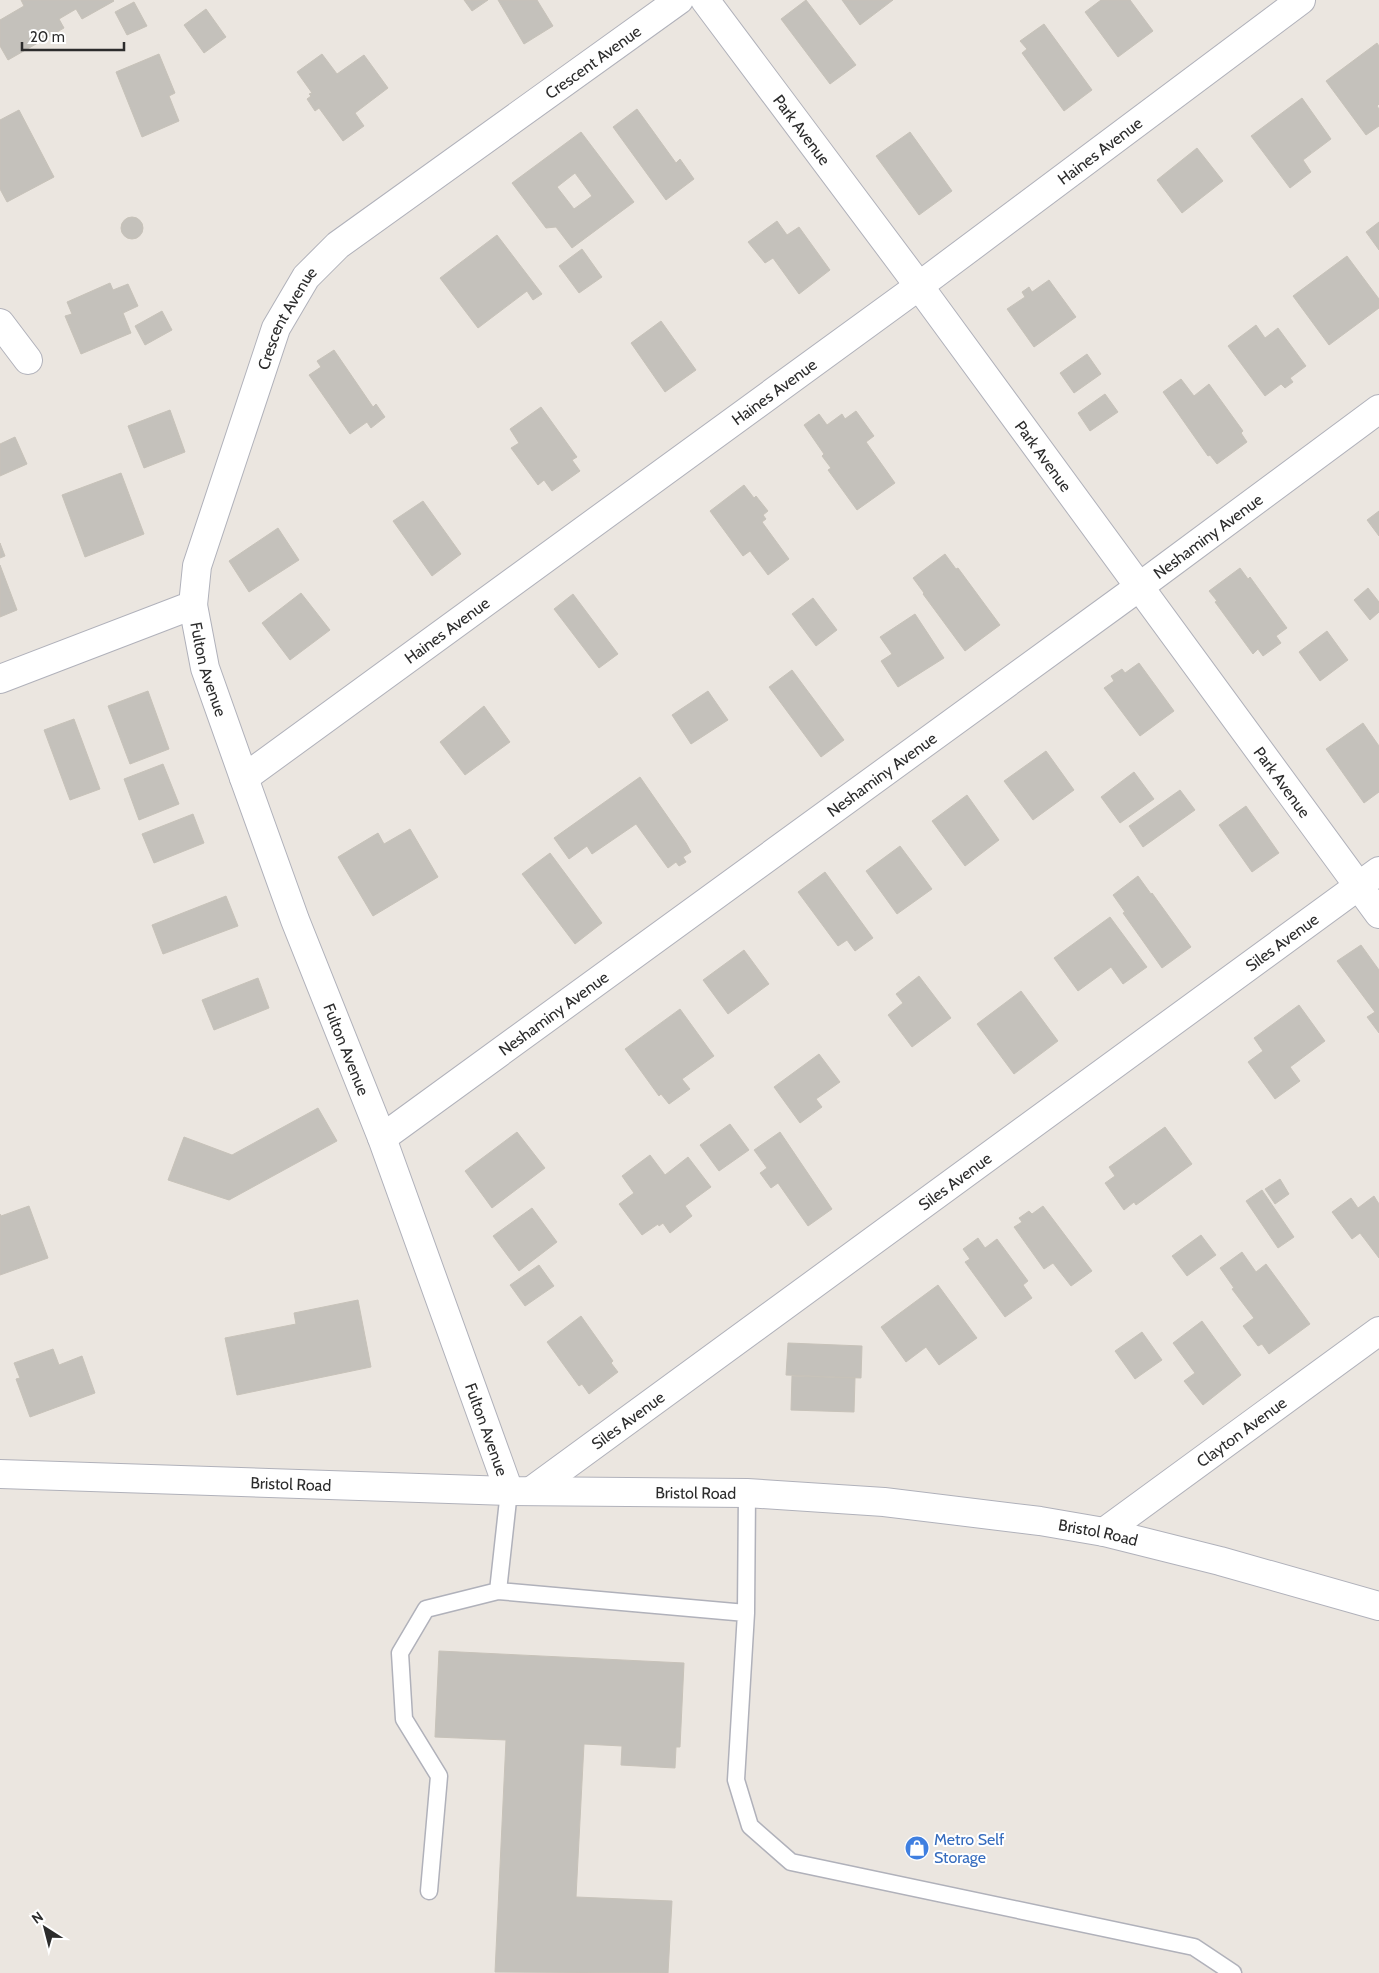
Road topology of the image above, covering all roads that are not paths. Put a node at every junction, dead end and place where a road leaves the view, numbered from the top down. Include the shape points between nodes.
1 (678, 0) edge
2 (705, 0) edge
3 (1301, 0) edge
4 (919, 286) junction
5 (0, 323) edge
6 (28, 360) dead end
7 (1379, 409) edge
8 (1139, 587) junction
9 (193, 605) junction
10 (0, 679) edge
11 (244, 778) junction
12 (1369, 878) edge
13 (1379, 914) edge
14 (382, 1138) junction
15 (1379, 1331) edge
16 (0, 1474) edge
17 (520, 1491) junction
18 (747, 1493) junction
19 (1104, 1532) junction
20 (498, 1592) junction
21 (1379, 1606) edge
22 (746, 1613) junction
23 (428, 1891) dead end
24 (1233, 1973) edge

1 - 9 street, Crescent Avenue via 338,245 306,277 276,328 197,566
2 - 4 street, Park Avenue
3 - 4 street, Haines Avenue
4 - 8 street, Park Avenue
4 - 11 street, Haines Avenue
5 - 6 street
7 - 8 street, Neshaminy Avenue
8 - 12 street, Park Avenue
8 - 14 street, Neshaminy Avenue
9 - 10 street
9 - 11 street, Fulton Avenue via 205,668
11 - 14 street, Fulton Avenue via 295,920
12 - 13 street, Park Avenue
12 - 17 street, Siles Avenue
14 - 17 street, Fulton Avenue
15 - 19 street, Clayton Avenue
16 - 17 street, Bristol Road
17 - 18 street, Bristol Road
17 - 20 lane
18 - 19 street, Bristol Road via 884,1502
18 - 22 lane
19 - 21 street, Bristol Road
20 - 22 lane
20 - 23 lane via 426,1609 400,1653 404,1719 440,1776
22 - 24 lane via 736,1780 750,1826 791,1862 1194,1947

